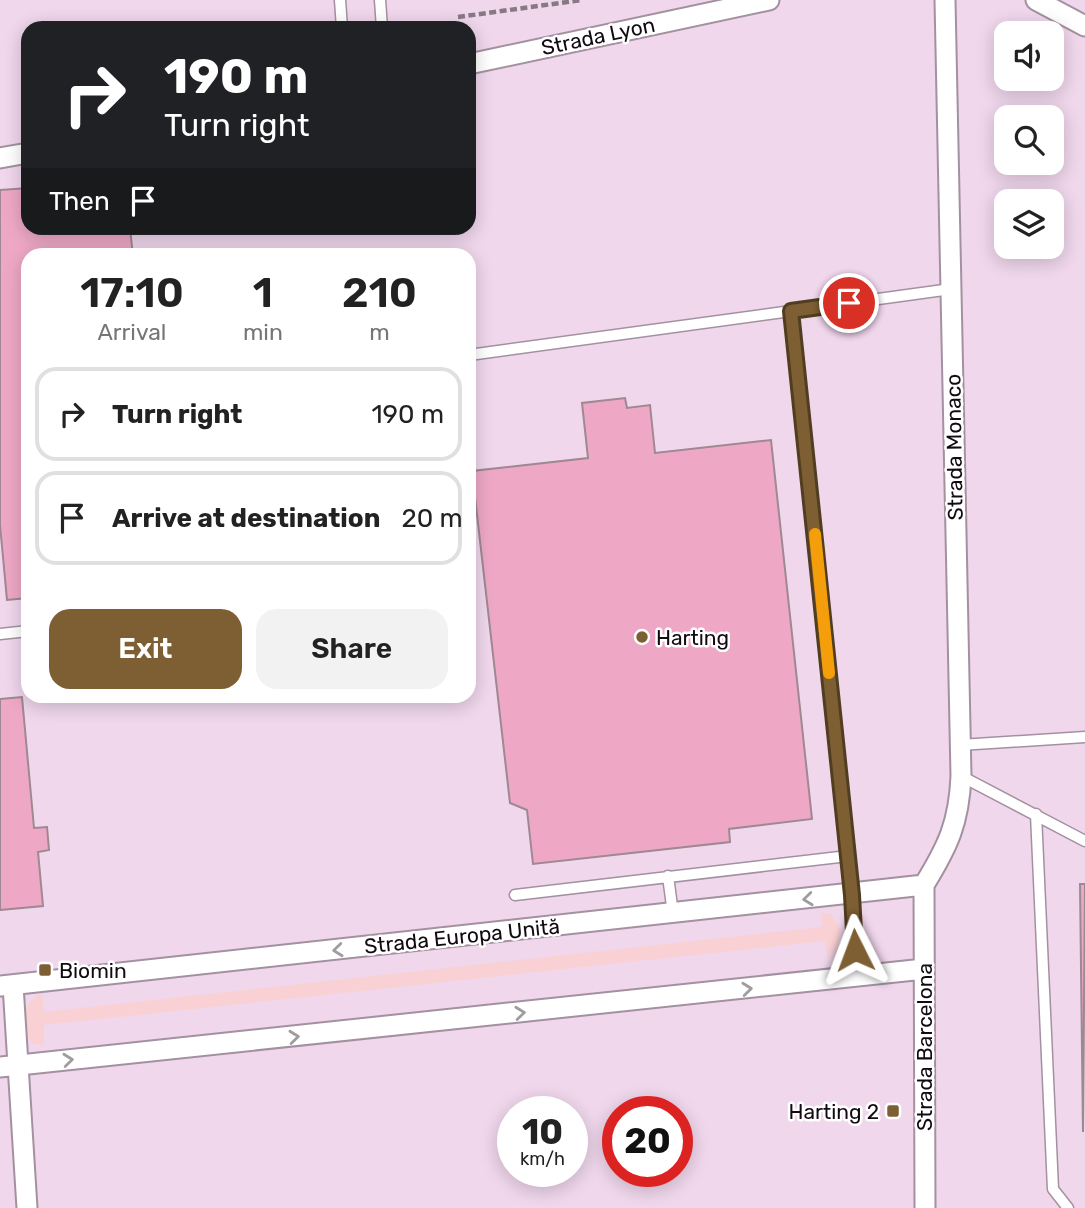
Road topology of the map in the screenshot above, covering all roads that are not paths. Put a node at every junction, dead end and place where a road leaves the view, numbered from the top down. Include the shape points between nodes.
1 (340, 0) edge
2 (380, 0) edge
3 (769, 0) edge
4 (945, 0) edge
5 (1037, 0) edge
6 (342, 21) edge
7 (382, 21) edge
8 (1085, 26) edge
9 (476, 63) edge
10 (21, 154) edge
11 (0, 158) edge
12 (951, 289) junction
13 (791, 311) junction
14 (476, 354) edge
15 (21, 632) edge
16 (0, 634) edge
17 (1085, 737) edge
18 (960, 745) junction
19 (961, 776) junction
20 (1036, 814) junction
21 (1085, 841) edge
22 (848, 856) junction
23 (668, 877) junction
24 (924, 885) junction
25 (515, 895) dead end
26 (852, 895) junction
27 (673, 914) junction
28 (924, 969) junction
29 (856, 978) junction
30 (6, 986) edge
31 (10, 1066) edge
32 (27, 1208) edge
33 (925, 1208) edge
34 (1068, 1208) edge

1 - 6 lane
2 - 7 lane
3 - 9 street, Strada Lyon
4 - 12 street, Strada Monaco
5 - 8 street
10 - 11 street
12 - 13 lane
12 - 18 street, Strada Monaco
13 - 14 lane
13 - 22 lane
15 - 16 lane
17 - 18 lane
18 - 19 street, Strada Monaco
19 - 20 lane
19 - 24 street, Strada Monaco via 956,825
20 - 21 lane
20 - 34 lane via 1053,1189
22 - 23 lane
22 - 26 lane
23 - 25 lane
23 - 27 lane
24 - 26 street, Strada Europa Unită
24 - 28 street, Strada Barcelona
26 -> 27 street, Strada Europa Unită
26 - 29 lane
27 -> 30 street, Strada Europa Unită
28 - 29 street
28 - 33 street, Strada Barcelona
31 -> 29 street
30 - 31 street
31 - 32 street

